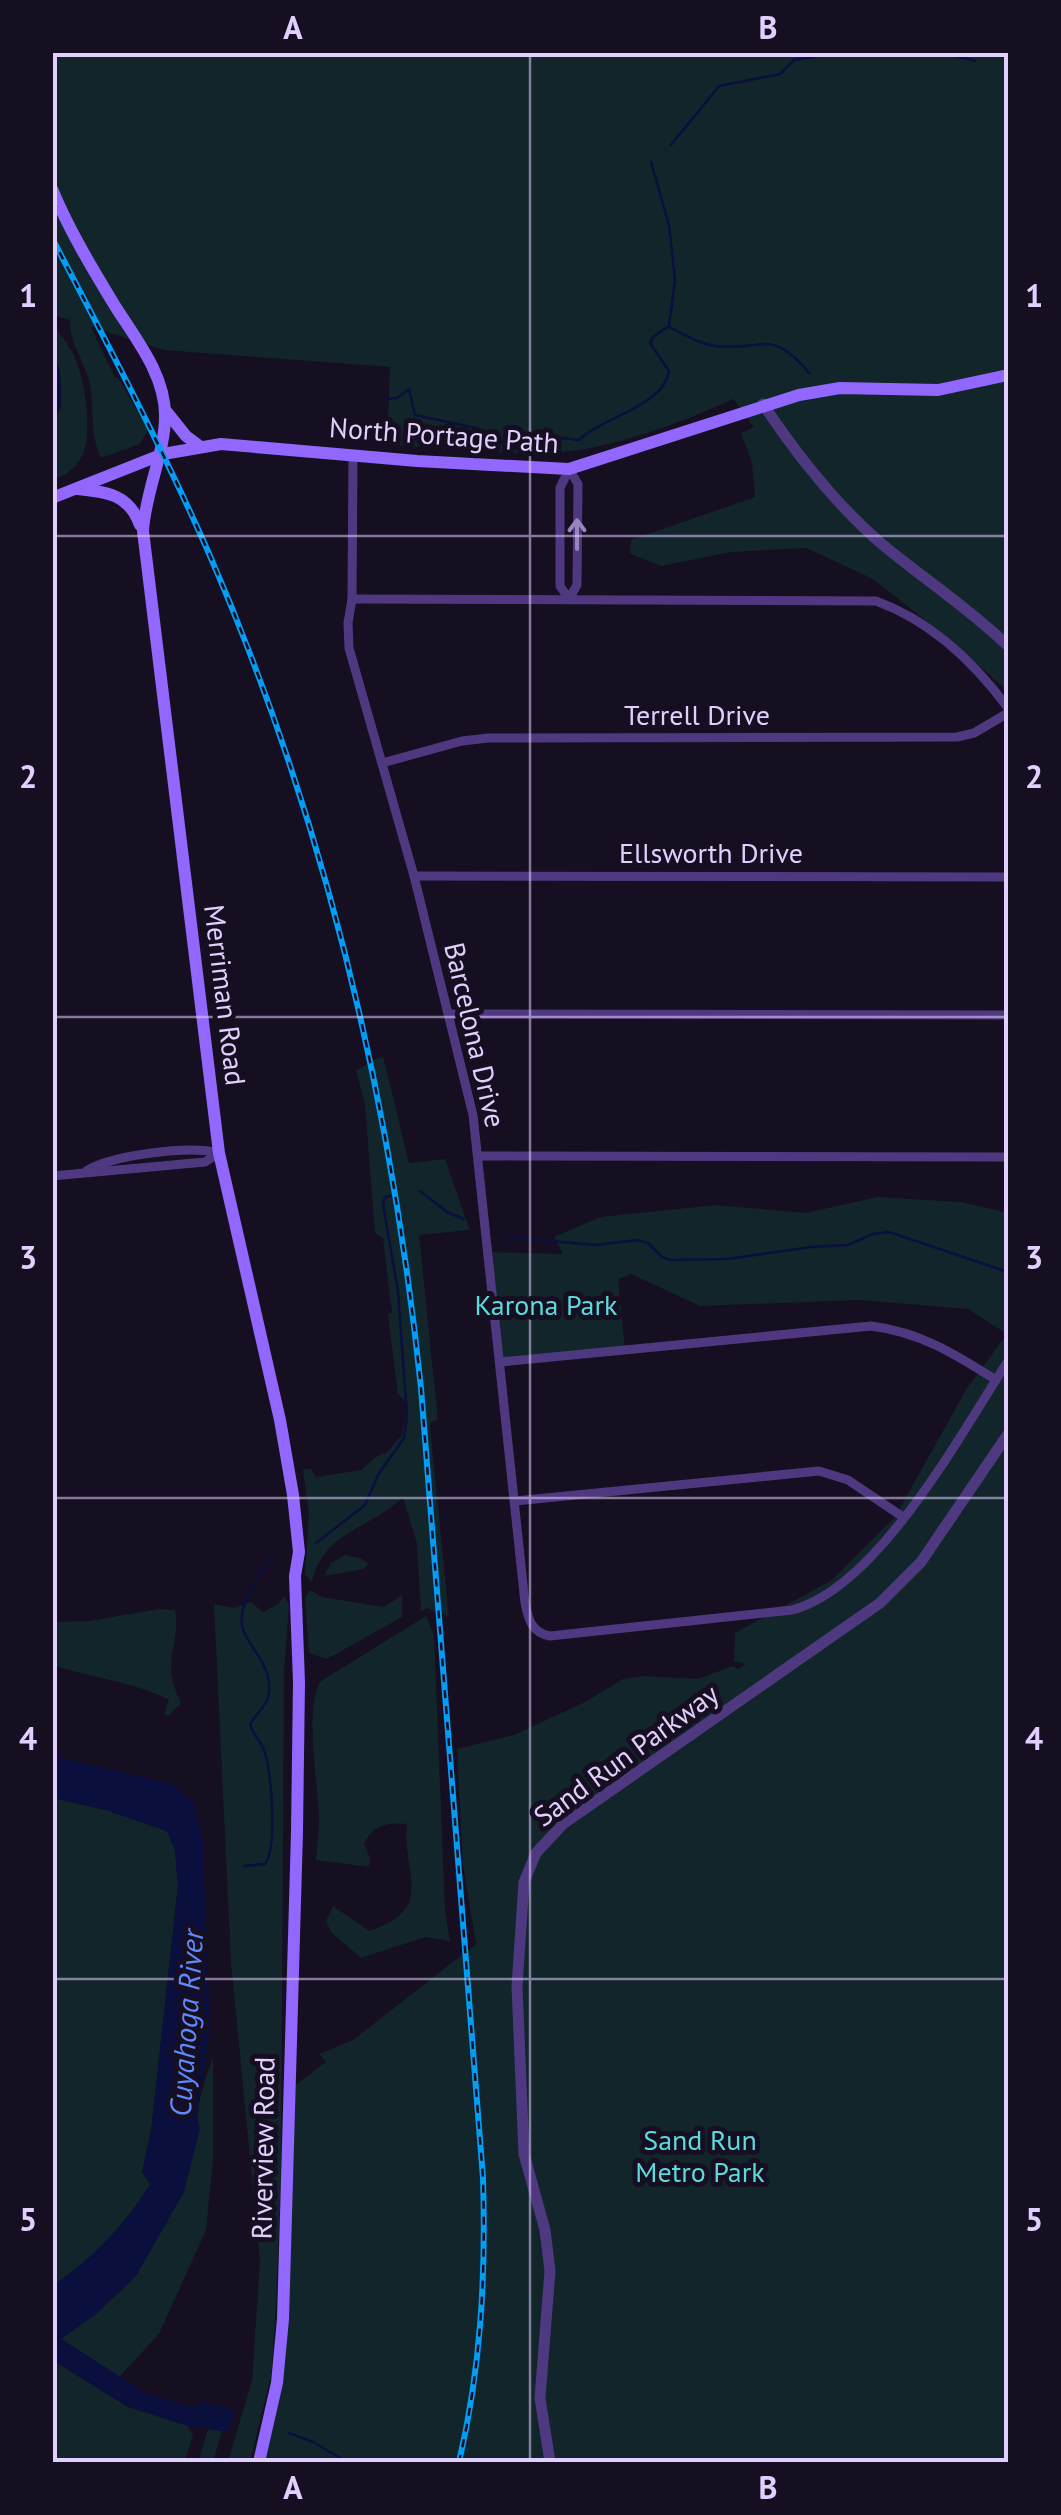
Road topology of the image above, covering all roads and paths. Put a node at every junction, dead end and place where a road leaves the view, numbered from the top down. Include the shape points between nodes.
1 (52, 190) edge
2 (1008, 375) edge
3 (764, 404) junction
4 (163, 406) junction
5 (198, 445) junction
6 (157, 456) junction
7 (353, 456) junction
8 (568, 469) junction
9 (74, 488) junction
10 (52, 498) edge
11 (143, 532) junction
12 (568, 598) junction
13 (352, 599) junction
14 (1008, 646) edge
15 (1008, 710) edge
16 (382, 763) junction
17 (414, 876) junction
18 (1008, 877) edge
19 (449, 1014) junction
20 (1008, 1014) edge
21 (219, 1153) junction
22 (154, 1155) junction
23 (480, 1156) junction
24 (1008, 1157) edge
25 (115, 1166) junction
26 (156, 1168) junction
27 (52, 1176) edge
28 (1008, 1361) edge
29 (500, 1362) junction
30 (996, 1380) junction
31 (1008, 1434) edge
32 (515, 1501) junction
33 (903, 1517) junction
34 (296, 1832) joint
35 (259, 2462) edge
36 (550, 2462) edge

1 - 4 main road, Merriman Road via 146,353
2 - 3 main road, North Portage Path via 938,390 825,390
3 - 8 main road, North Portage Path
3 - 14 street via 849,512
4 - 5 main road
4 - 6 main road, Merriman Road
5 - 6 main road, North Portage Path
5 - 7 main road, North Portage Path
6 - 9 main road, North Portage Path
6 - 11 main road, Merriman Road
7 - 8 main road, North Portage Path
7 - 13 street, Barcelona Drive
8 - 12 street via 560,488 560,586
12 -> 8 street via 577,585 578,501 578,484
9 - 10 main road, North Portage Path
9 - 11 main road via 120,496
11 - 21 main road, Merriman Road
12 - 13 street
12 - 15 street via 869,600 903,612 946,642
13 - 16 street, Barcelona Drive via 349,648
15 - 16 street, Terrell Drive via 958,737 488,738
16 - 17 street, Barcelona Drive
17 - 18 street, Ellsworth Drive
17 - 19 street, Barcelona Drive
19 - 20 street
19 - 23 street, Barcelona Drive
21 - 22 street
21 - 26 street via 205,1162
21 - 34 main road, Merriman Road via 294,1503
22 - 25 street
22 - 26 street
23 - 24 street
23 - 29 street, Barcelona Drive
25 - 26 street
25 - 27 street
28 - 30 street
29 - 30 street via 871,1326 932,1341
29 - 32 street, Barcelona Drive
30 - 33 street
31 - 36 street, Sand Run Parkway via 935,1542 890,1593 563,1824 527,1872 520,1907 518,2039 524,2154 550,2270 540,2398
32 - 33 street via 819,1471 848,1480
32 - 33 street, Barcelona Drive via 528,1618 550,1636 801,1608 855,1573
34 - 35 main road, Riverview Road via 282,2346

